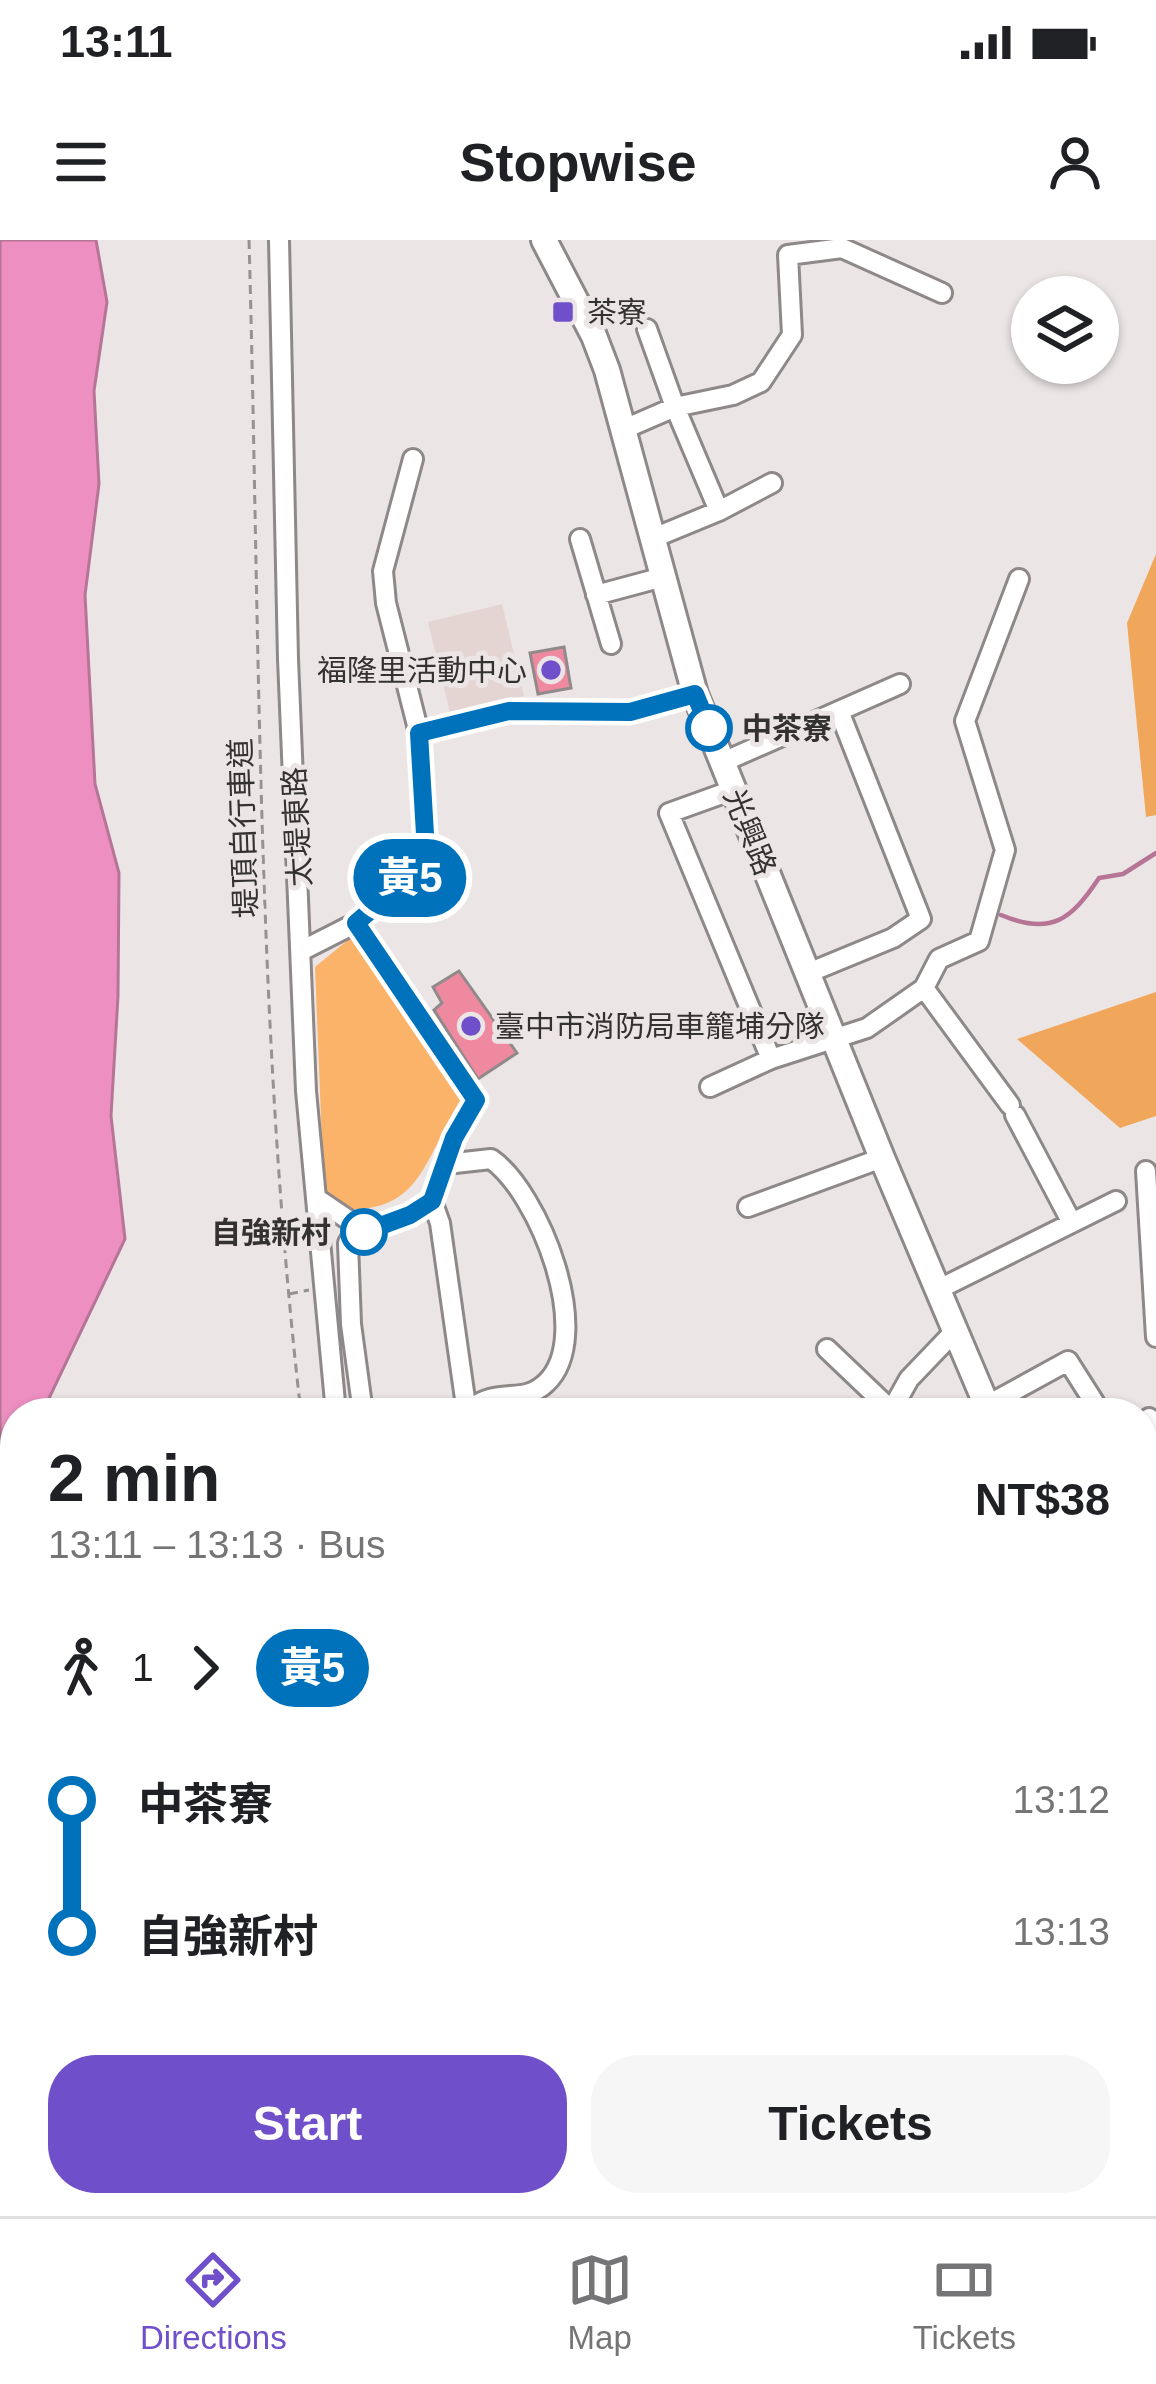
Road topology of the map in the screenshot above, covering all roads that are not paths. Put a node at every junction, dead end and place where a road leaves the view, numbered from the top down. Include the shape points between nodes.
1 (279, 240) edge
2 (544, 240) edge
3 (942, 293) dead end
4 (647, 328) dead end
5 (675, 407) junction
6 (622, 430) junction
7 (413, 459) dead end
8 (772, 483) dead end
9 (719, 511) junction
10 (651, 538) junction
11 (580, 539) dead end
12 (663, 577) junction
13 (1019, 579) dead end
14 (596, 595) junction
15 (611, 644) dead end
16 (900, 684) dead end
17 (695, 694) junction
18 (839, 711) junction
19 (419, 733) junction
20 (723, 762) junction
21 (733, 790) junction
22 (356, 923) junction
23 (303, 950) junction
24 (808, 973) junction
25 (924, 988) junction
26 (836, 1041) junction
27 (771, 1059) junction
28 (710, 1087) dead end
29 (882, 1158) junction
30 (446, 1164) junction
31 (1146, 1171) dead end
32 (432, 1201) junction
33 (1116, 1201) dead end
34 (322, 1202) junction
35 (748, 1207) dead end
36 (1072, 1223) junction
37 (364, 1232) junction
38 (937, 1290) junction
39 (1154, 1299) edge
40 (954, 1332) junction
41 (1156, 1337) edge
42 (827, 1348) dead end
43 (335, 1398) edge
44 (361, 1398) edge
45 (466, 1398) edge
46 (492, 1398) edge
47 (877, 1398) edge
48 (899, 1398) edge
49 (983, 1398) edge
50 (1006, 1398) edge
51 (1091, 1398) edge

1 - 23 street, 太堤東路
2 - 6 main road, 光興路 via 594,336
3 - 5 street via 842,248 788,255 792,334 760,382
4 - 5 street
5 - 6 street
5 - 9 street
6 - 10 main road, 光興路
7 - 19 street via 383,571
8 - 9 street
9 - 10 street
10 - 12 main road, 光興路
11 - 14 street
12 - 14 street
12 - 17 main road, 光興路
13 - 25 street via 965,721 1005,850 979,941 939,959
14 - 15 street
16 - 18 street
17 - 19 street via 630,712 509,711
17 - 20 main road, 光興路
18 - 20 street
18 - 24 street via 921,919
19 - 22 street via 422,866
20 - 21 main road, 光興路
21 - 24 main road, 光興路
21 - 27 street via 669,813
22 - 23 street
22 - 30 street via 476,1100
23 - 34 street, 太堤東路 via 306,1091
24 - 26 main road, 光興路
25 - 26 street
25 - 36 street via 1012,1110
26 - 27 street
26 - 29 main road, 光興路
27 - 28 street
29 - 35 street
29 - 38 main road, 光興路
30 - 32 street
30 - 46 street via 491,1159 506,1169 566,1302 567,1335 549,1381 526,1396
31 - 39 street
32 - 37 street
32 - 45 street
33 - 36 street
34 - 37 street
34 - 43 street, 太堤東路
36 - 38 street
37 - 44 street via 348,1243
38 - 40 main road, 光興路
39 - 41 street
40 - 48 street
40 - 49 main road, 光興路
42 - 47 street
50 - 51 street via 1068,1361

